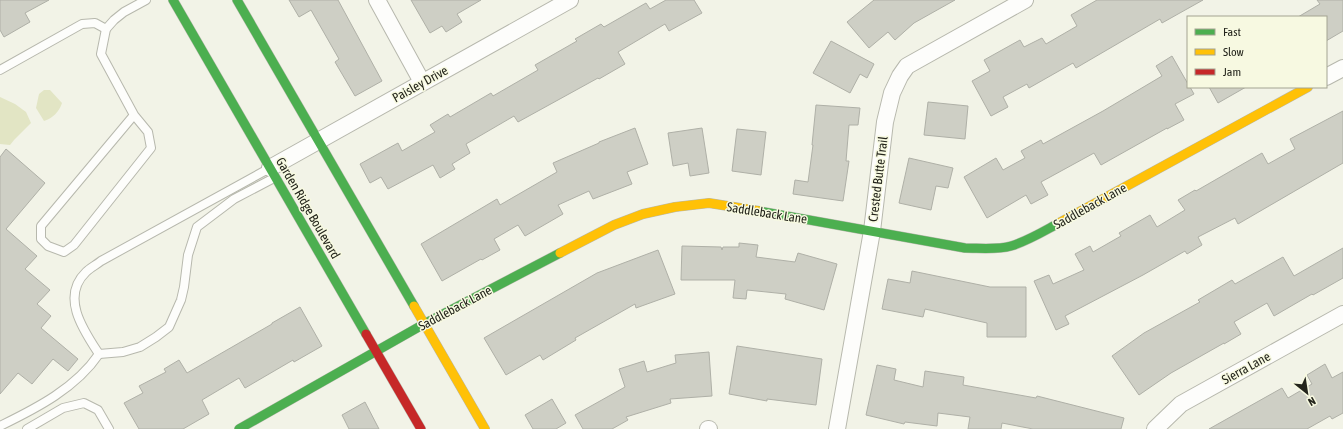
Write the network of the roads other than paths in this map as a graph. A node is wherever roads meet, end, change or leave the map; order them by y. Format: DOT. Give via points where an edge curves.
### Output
graph roads {
  1 [pos="146,0"];
  2 [pos="173,0"];
  3 [pos="237,0"];
  4 [pos="377,0"];
  5 [pos="570,0"];
  6 [pos="1024,0"];
  7 [pos="106,29"];
  8 [pos="1343,68"];
  9 [pos="0,70"];
  10 [pos="1327,76"];
  11 [pos="422,82"];
  12 [pos="1306,88"];
  13 [pos="134,115"];
  14 [pos="318,140"];
  15 [pos="273,173"];
  16 [pos="872,231"];
  17 [pos="1343,314"];
  18 [pos="424,324"];
  19 [pos="376,351"];
  20 [pos="99,354"];
  21 [pos="0,426"];
  22 [pos="27,429"];
  23 [pos="109,429"];
  24 [pos="239,429"];
  25 [pos="421,429"];
  26 [pos="484,429"];
  27 [pos="837,429"];
  28 [pos="1155,429"];
  1 -- 7 [label="lane" via="124,12"];
  2 -- 15 [label="street, Garden Ridge Boulevard"];
  3 -- 14 [label="street"];
  4 -- 11 [label="street"];
  5 -- 11 [label="street, Paisley Drive"];
  6 -- 16 [label="street, Crested Butte Trail" via="907,66 900,76 892,93 885,122"];
  7 -- 9 [label="lane" via="95,23 82,24"];
  7 -- 13 [label="lane" via="101,54"];
  8 -- 10 [label="street"];
  11 -- 14 [label="street, Paisley Drive"];
  12 -- 16 [label="street, Saddleback Lane" via="1034,236 1011,246 965,248"];
  13 -- 13 [label="lane" via="41,226 41,239 48,246 64,252 74,244 151,148 148,132"];
  14 -- 15 [label="street, Paisley Drive"];
  14 -- 18 [label="street"];
  15 -- 19 [label="street, Garden Ridge Boulevard"];
  15 -- 20 [label="lane" via="197,227 188,255 181,300 169,327 140,347 123,352"];
  15 -- 20 [label="lane" via="101,261 86,272 79,280 74,304 83,328"];
  16 -- 18 [label="street, Saddleback Lane" via="709,203 675,207 643,214 614,226"];
  16 -- 27 [label="street, Crested Butte Trail"];
  17 -- 28 [label="street, Sierra Lane" via="1181,404"];
  18 -- 19 [label="street, Saddleback Lane"];
  18 -- 26 [label="street"];
  19 -- 24 [label="street, Saddleback Lane"];
  19 -- 25 [label="street, Garden Ridge Boulevard"];
  20 -- 21 [label="lane" via="79,378 61,392"];
  22 -- 23 [label="lane" via="63,408 84,403 98,410"];
}
